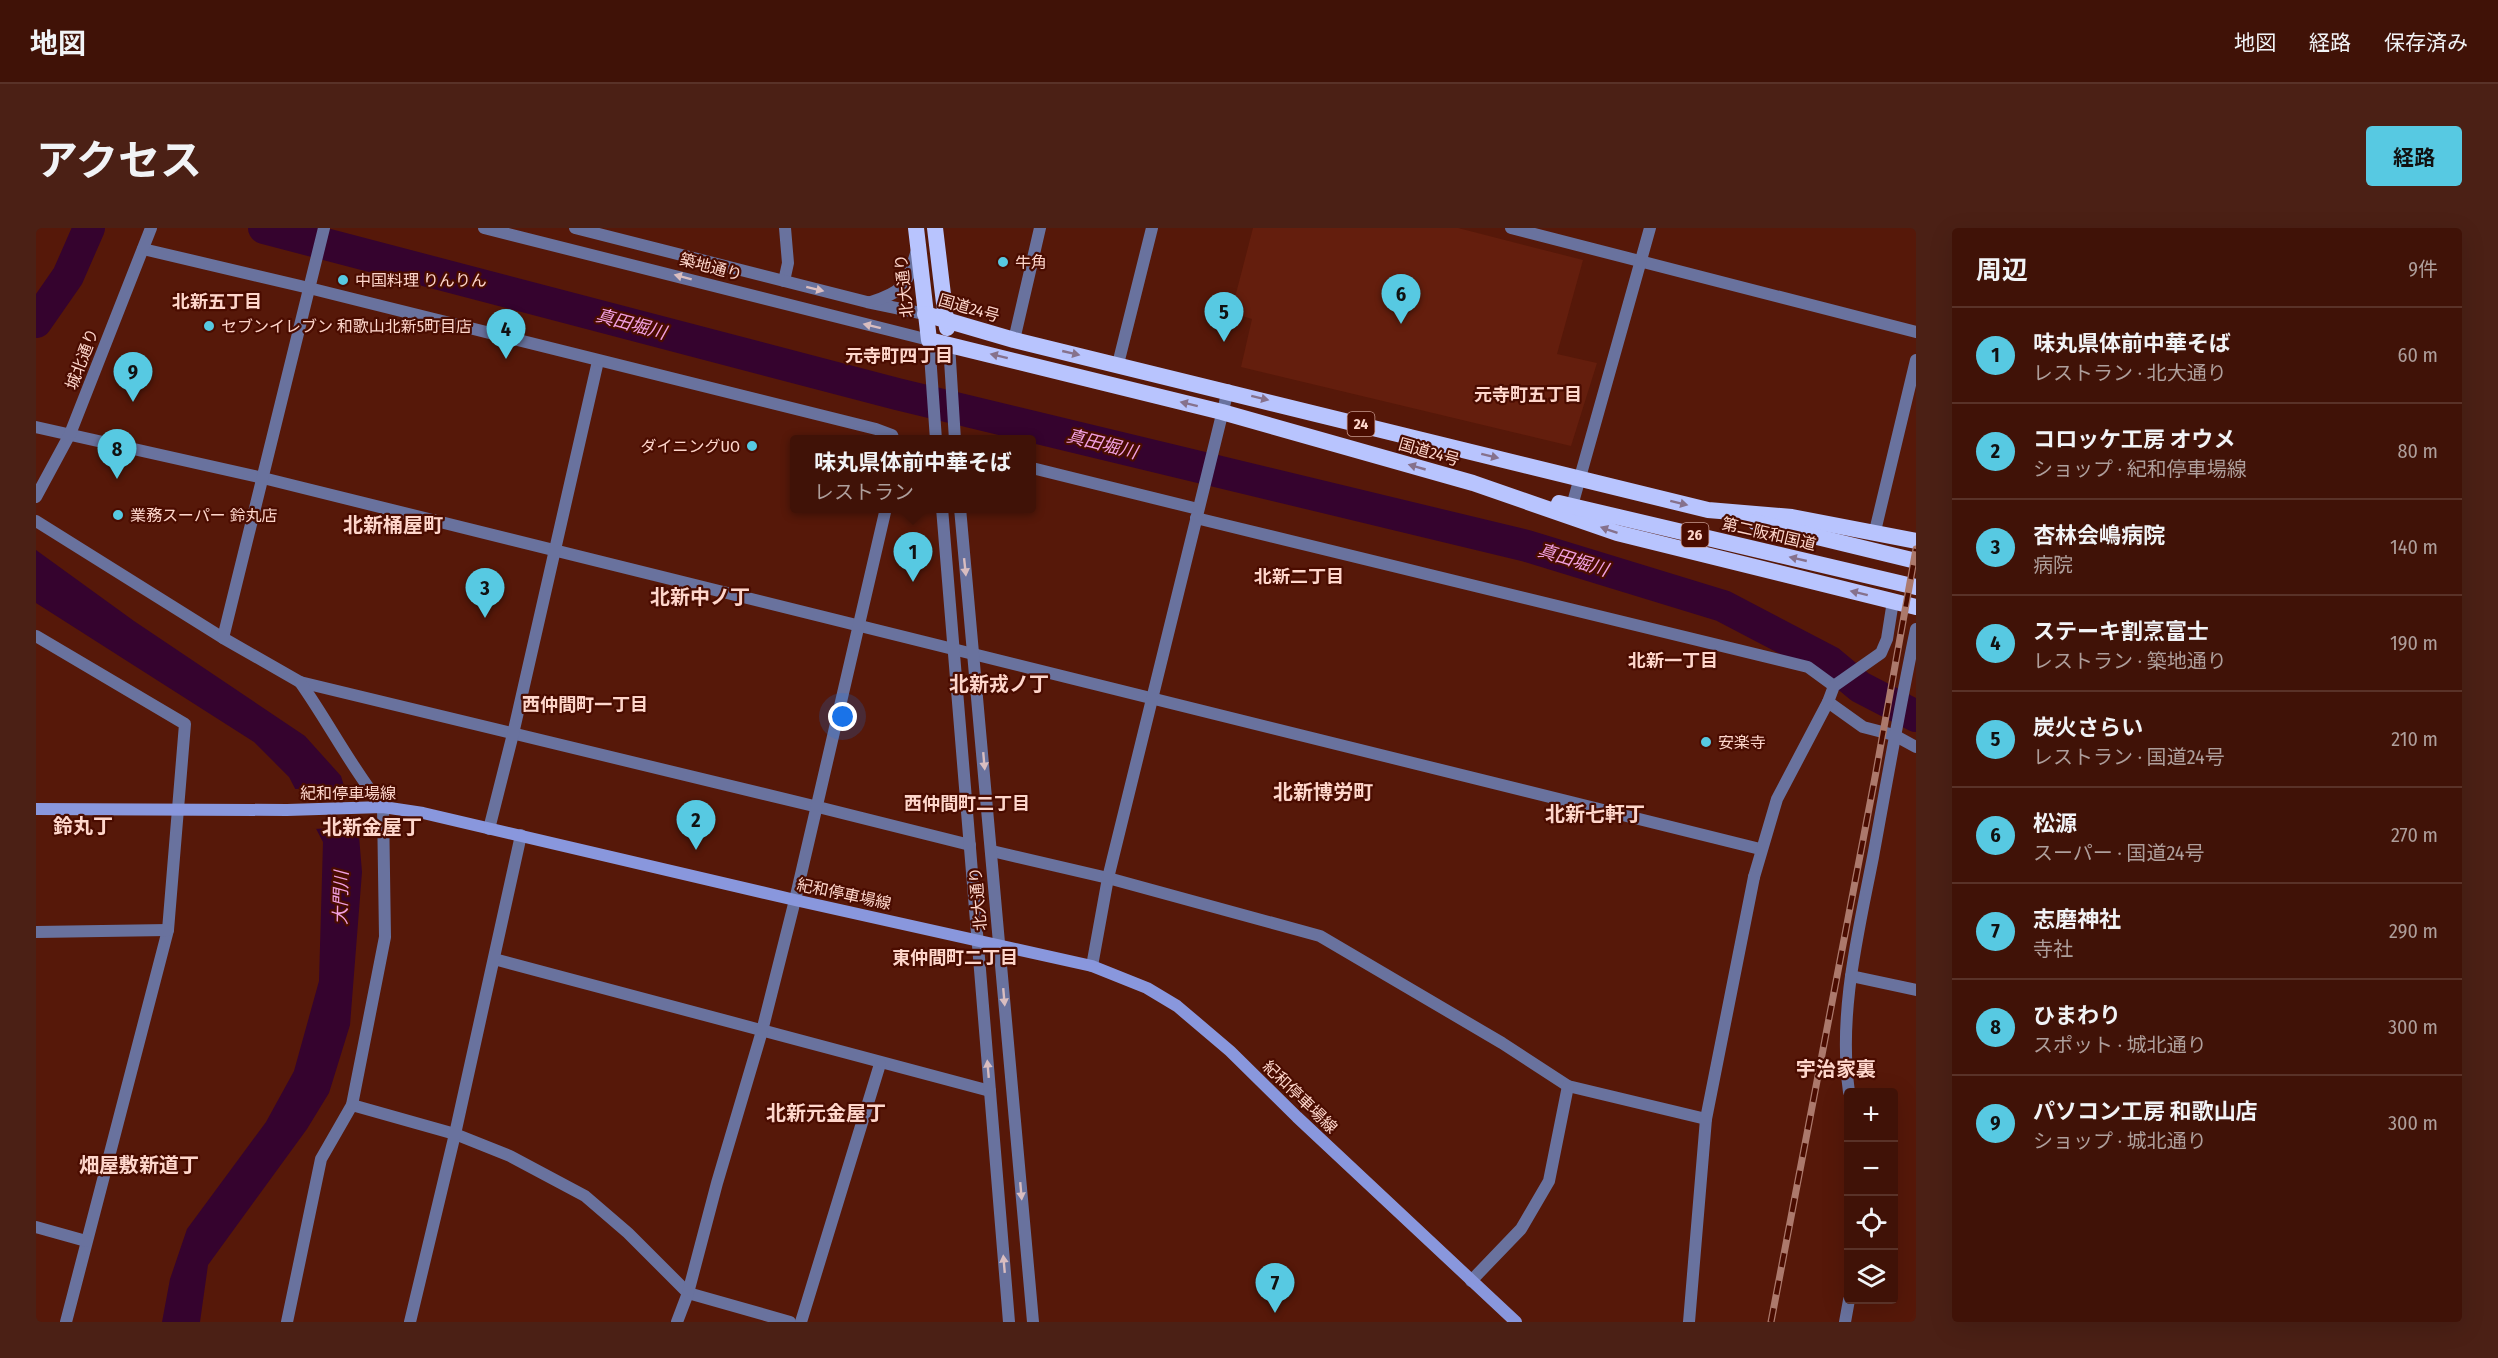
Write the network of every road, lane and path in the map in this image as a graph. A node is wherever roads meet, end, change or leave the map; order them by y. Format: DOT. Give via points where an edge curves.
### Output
graph roads {
  1 [pos="151,228"];
  2 [pos="324,228"];
  3 [pos="484,228"];
  4 [pos="575,228"];
  5 [pos="785,228"];
  6 [pos="916,228"];
  7 [pos="935,228"];
  8 [pos="1040,228"];
  9 [pos="1152,228"];
  10 [pos="1511,228"];
  11 [pos="1650,228"];
  12 [pos="918,247"];
  13 [pos="143,249"];
  14 [pos="1641,261"];
  15 [pos="784,281"];
  16 [pos="309,288"];
  17 [pos="869,302"];
  18 [pos="925,314"];
  19 [pos="946,320"];
  20 [pos="1916,332"];
  21 [pos="929,340"];
  22 [pos="1014,340"];
  23 [pos="949,344"];
  24 [pos="1916,360"];
  25 [pos="598,361"];
  26 [pos="1118,364"];
  27 [pos="1228,390"];
  28 [pos="1222,412"];
  29 [pos="36,427"];
  30 [pos="70,434"];
  31 [pos="892,435"];
  32 [pos="936,435"];
  33 [pos="955,435"];
  34 [pos="1036,469"];
  35 [pos="263,478"];
  36 [pos="1579,478"];
  37 [pos="36,497"];
  38 [pos="1708,510"];
  39 [pos="1571,511"];
  40 [pos="885,513"];
  41 [pos="942,513"];
  42 [pos="960,513"];
  43 [pos="1197,513"];
  44 [pos="36,520"];
  45 [pos="1875,531"];
  46 [pos="1916,542"];
  47 [pos="555,552"];
  48 [pos="1916,561"];
  49 [pos="1916,587"];
  50 [pos="1893,601"];
  51 [pos="1916,607"];
  52 [pos="857,627"];
  53 [pos="1916,629"];
  54 [pos="36,636"];
  55 [pos="223,638"];
  56 [pos="953,650"];
  57 [pos="974,656"];
  58 [pos="300,682"];
  59 [pos="1834,686"];
  60 [pos="1151,698"];
  61 [pos="1828,702"];
  62 [pos="1895,731"];
  63 [pos="513,734"];
  64 [pos="1916,747"];
  65 [pos="383,807"];
  66 [pos="818,807"];
  67 [pos="36,809"];
  68 [pos="179,809"];
  69 [pos="489,829"];
  70 [pos="521,835"];
  71 [pos="969,845"];
  72 [pos="1761,849"];
  73 [pos="992,851"];
  74 [pos="1108,878"];
  75 [pos="795,900"];
  76 [pos="168,930"];
  77 [pos="36,932"];
  78 [pos="978,941"];
  79 [pos="999,946"];
  80 [pos="494,959"];
  81 [pos="1092,966"];
  82 [pos="1851,976"];
  83 [pos="1916,990"];
  84 [pos="762,1031"];
  85 [pos="880,1064"];
  86 [pos="1568,1086"];
  87 [pos="1849,1088"];
  88 [pos="990,1091"];
  89 [pos="352,1105"];
  90 [pos="1706,1119"];
  91 [pos="455,1134"];
  92 [pos="36,1227"];
  93 [pos="86,1241"];
  94 [pos="1472,1281"];
  95 [pos="688,1293"];
  96 [pos="1848,1304"];
  97 [pos="66,1322"];
  98 [pos="287,1322"];
  99 [pos="410,1322"];
  100 [pos="677,1322"];
  101 [pos="790,1322"];
  102 [pos="801,1322"];
  103 [pos="1008,1322"];
  104 [pos="1033,1322"];
  105 [pos="1516,1322"];
  106 [pos="1689,1322"];
  107 [pos="1845,1322"];
  1 -- 13 [label="street, 城北通り"];
  2 -- 16 [label="street"];
  21 -- 3 [label="street, 築地通り, one-way"];
  4 -- 15 [label="street, 築地通り"];
  5 -- 15 [label="street" via="788,262"];
  6 -- 12 [label="highway, 北大通り"];
  7 -- 19 [label="highway"];
  8 -- 22 [label="street"];
  9 -- 26 [label="street"];
  10 -- 14 [label="street"];
  11 -- 14 [label="street"];
  12 -- 17 [label="street" via="908,279 893,295"];
  12 -- 18 [label="highway, 北大通り"];
  13 -- 16 [label="street"];
  13 -- 30 [label="street, 城北通り"];
  14 -- 20 [label="street"];
  14 -- 36 [label="street"];
  15 -- 17 [label="street, 築地通り, one-way"];
  16 -- 25 [label="street"];
  16 -- 35 [label="street"];
  17 -- 18 [label="street, 築地通り"];
  18 -- 19 [label="highway, 国道24号 / 24"];
  18 -- 21 [label="highway, 北大通り"];
  19 -- 22 [label="highway, 国道24号 / 24"];
  19 -- 23 [label="highway"];
  21 -- 23 [label="highway, 国道24号 / 24"];
  21 -- 32 [label="street"];
  22 -- 26 [label="highway, 国道24号 / 24, one-way"];
  28 -- 23 [label="highway, 国道24号 / 24, one-way"];
  23 -- 33 [label="street"];
  24 -- 45 [label="street"];
  25 -- 31 [label="street"];
  25 -- 47 [label="street"];
  26 -- 27 [label="highway, 国道24号 / 24"];
  27 -- 28 [label="street"];
  27 -- 36 [label="highway, 国道24号 / 24, one-way"];
  39 -- 28 [label="highway, 国道24号 / 24, one-way"];
  28 -- 43 [label="street"];
  29 -- 30 [label="street"];
  30 -- 35 [label="street"];
  30 -- 37 [label="street, 城北通り"];
  34 -- 43 [label="street"];
  35 -- 47 [label="street"];
  35 -- 55 [label="street"];
  36 -- 38 [label="highway, 国道24号 / 24, one-way"];
  36 -- 39 [label="street"];
  38 -- 45 [label="highway, 国道24号 / 24" via="1792,517"];
  38 -- 48 [label="highway, 第二阪和国道 / 26"];
  49 -- 39 [label="highway, 第二阪和国道 / 26, one-way"];
  50 -- 39 [label="highway, 国道24号 / 24, one-way" via="1617,533"];
  40 -- 52 [label="street"];
  41 -- 56 [label="street, 北大通り"];
  42 -- 57 [label="street, 北大通り, one-way"];
  43 -- 59 [label="street" via="1808,668"];
  43 -- 60 [label="street"];
  44 -- 55 [label="street"];
  45 -- 46 [label="highway, 国道24号 / 24"];
  47 -- 52 [label="street"];
  47 -- 63 [label="street"];
  50 -- 51 [label="highway, 国道24号 / 24"];
  50 -- 59 [label="street" via="1881,652"];
  52 -- 56 [label="street"];
  52 -- 66 [label="street"];
  53 -- 62 [label="street"];
  54 -- 68 [label="street" via="185,724"];
  55 -- 58 [label="street"];
  56 -- 57 [label="street"];
  56 -- 71 [label="street, 北大通り"];
  57 -- 60 [label="street"];
  57 -- 73 [label="street, 北大通り, one-way"];
  58 -- 63 [label="street"];
  58 -- 65 [label="street"];
  59 -- 61 [label="street"];
  60 -- 72 [label="street"];
  60 -- 74 [label="street"];
  61 -- 62 [label="street" via="1863,727"];
  61 -- 72 [label="street" via="1777,799"];
  62 -- 64 [label="street"];
  62 -- 82 [label="street"];
  63 -- 66 [label="street"];
  63 -- 69 [label="street"];
  65 -- 68 [label="main road, 紀和停車場線"];
  65 -- 69 [label="main road, 紀和停車場線"];
  65 -- 89 [label="street" via="385,937"];
  66 -- 71 [label="street"];
  66 -- 75 [label="street"];
  67 -- 68 [label="main road, 紀和停車場線"];
  68 -- 76 [label="street"];
  69 -- 70 [label="main road, 紀和停車場線"];
  70 -- 75 [label="main road, 紀和停車場線"];
  70 -- 80 [label="street"];
  71 -- 78 [label="street, 北大通り"];
  72 -- 90 [label="street"];
  73 -- 74 [label="street"];
  73 -- 79 [label="street, 北大通り"];
  74 -- 81 [label="street"];
  74 -- 86 [label="street" via="1320,936"];
  75 -- 78 [label="main road, 紀和停車場線"];
  75 -- 84 [label="street"];
  76 -- 77 [label="street"];
  76 -- 93 [label="street"];
  78 -- 79 [label="main road, 紀和停車場線"];
  88 -- 78 [label="street, 北大通り, one-way"];
  79 -- 81 [label="main road, 紀和停車場線"];
  79 -- 104 [label="street, 北大通り, one-way"];
  80 -- 84 [label="street"];
  80 -- 91 [label="street"];
  81 -- 94 [label="main road, 紀和停車場線" via="1147,988 1186,1014"];
  82 -- 83 [label="street"];
  82 -- 87 [label="street" via="1847,1025"];
  84 -- 85 [label="street"];
  84 -- 95 [label="street"];
  85 -- 88 [label="street"];
  85 -- 102 [label="street"];
  86 -- 90 [label="street"];
  86 -- 94 [label="street" via="1549,1181 1521,1229"];
  103 -- 88 [label="street, 北大通り, one-way"];
  89 -- 91 [label="street"];
  89 -- 98 [label="street" via="321,1159"];
  90 -- 106 [label="street"];
  91 -- 95 [label="street" via="510,1156 585,1196"];
  91 -- 99 [label="street"];
  92 -- 93 [label="street"];
  93 -- 97 [label="street"];
  94 -- 105 [label="main road, 紀和停車場線"];
  95 -- 100 [label="street"];
  95 -- 101 [label="street"];
  96 -- 107 [label="street"];
}
